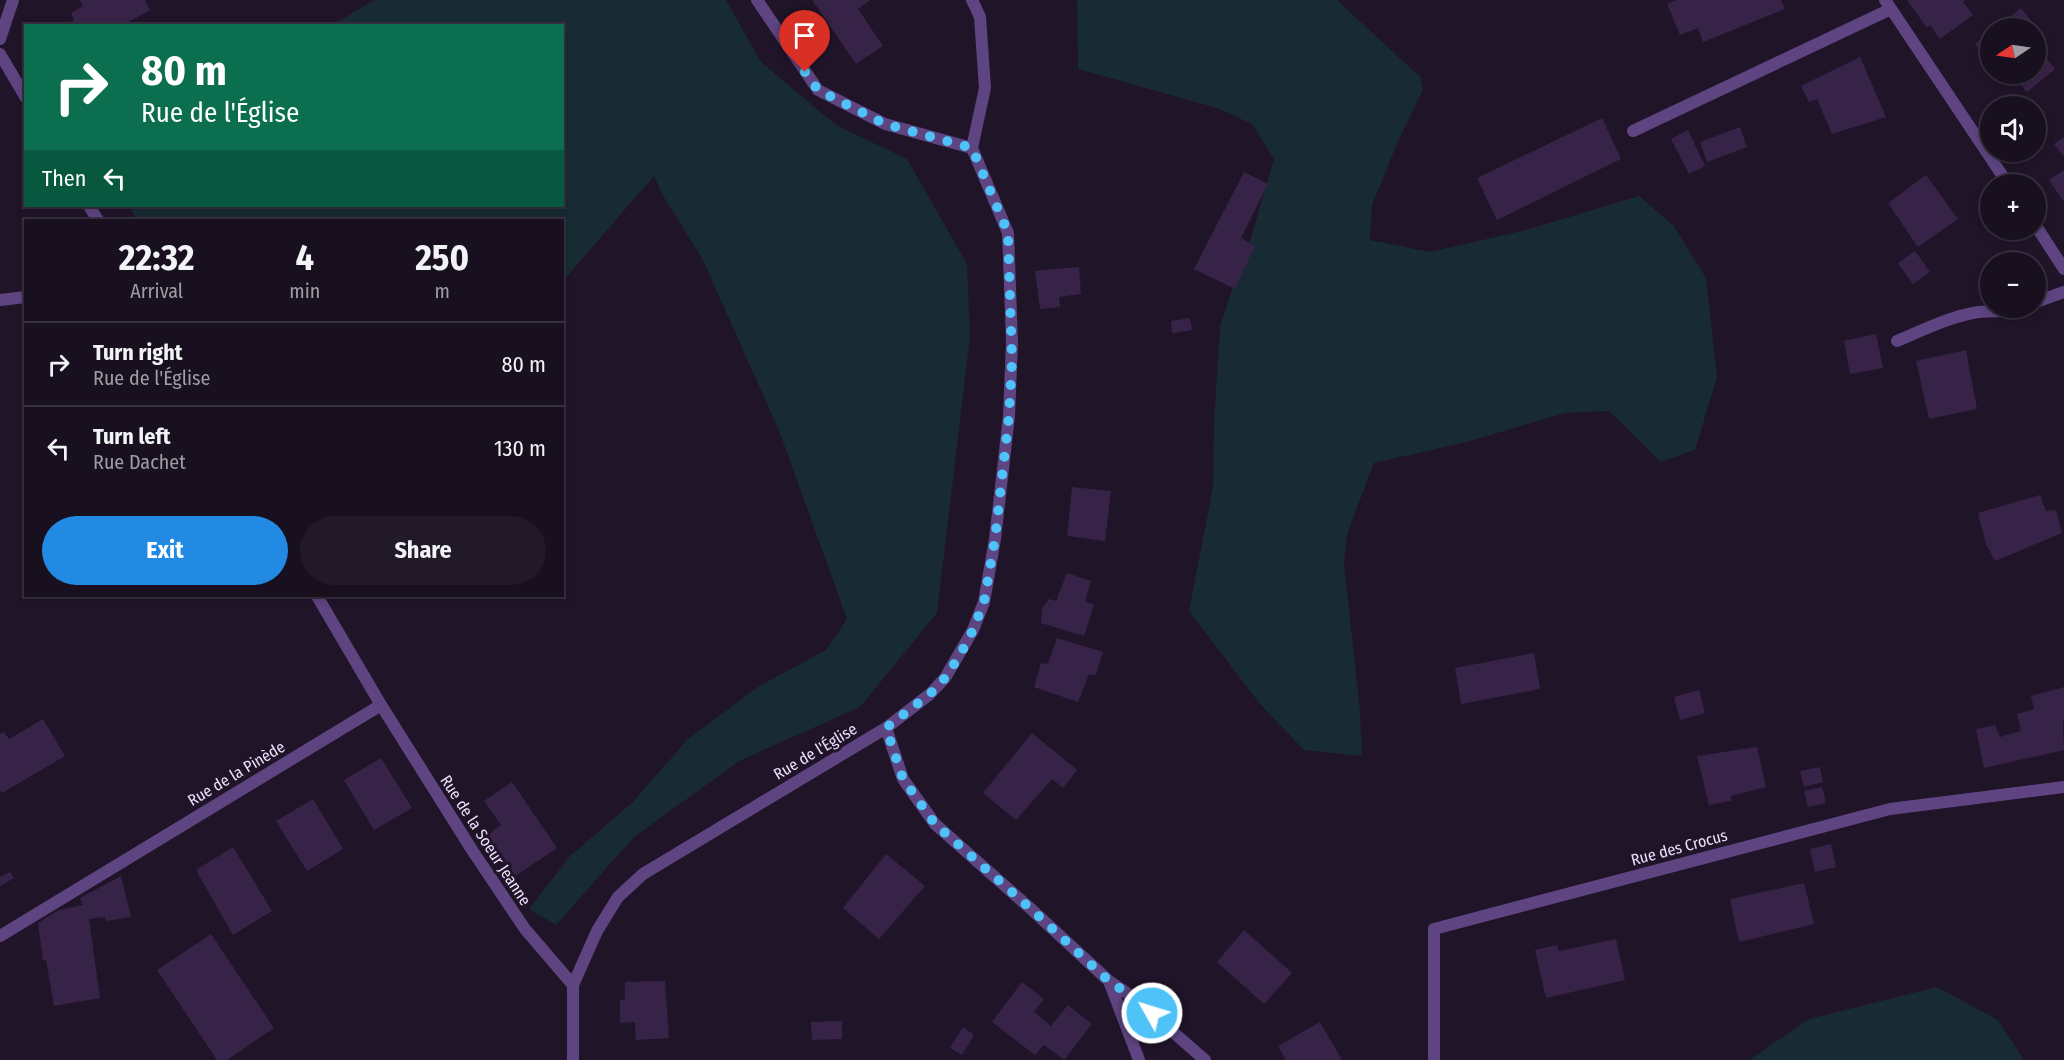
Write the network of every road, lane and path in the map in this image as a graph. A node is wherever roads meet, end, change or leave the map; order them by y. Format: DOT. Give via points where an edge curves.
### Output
graph roads {
  1 [pos="13,0"];
  2 [pos="756,0"];
  3 [pos="972,0"];
  4 [pos="1888,5"];
  5 [pos="0,39"];
  6 [pos="0,54"];
  7 [pos="24,95"];
  8 [pos="1633,131"];
  9 [pos="972,148"];
  10 [pos="2000,174"];
  11 [pos="2045,240"];
  12 [pos="2064,269"];
  13 [pos="2064,292"];
  14 [pos="24,297"];
  15 [pos="2046,298"];
  16 [pos="0,300"];
  17 [pos="1980,312"];
  18 [pos="1897,340"];
  19 [pos="318,597"];
  20 [pos="381,705"];
  21 [pos="886,728"];
  22 [pos="2064,787"];
  23 [pos="0,936"];
  24 [pos="1109,981"];
  25 [pos="573,985"];
  26 [pos="573,1060"];
  27 [pos="1139,1060"];
  28 [pos="1205,1060"];
  29 [pos="1434,1060"];
  1 -- 5 [label="street"];
  2 -- 9 [label="street" via="818,90 885,124"];
  3 -- 9 [label="street" via="980,17 986,88"];
  4 -- 8 [label="street"];
  4 -- 10 [label="street"];
  6 -- 7 [label="street"];
  9 -- 21 [label="street, Rue de l'Église" via="1008,233 1011,374 995,539 984,602 960,655 930,694"];
  11 -- 12 [label="street"];
  13 -- 15 [label="street"];
  14 -- 16 [label="street"];
  17 -- 18 [label="street"];
  19 -- 20 [label="street"];
  20 -- 23 [label="street, Rue de la Pinède"];
  20 -- 25 [label="street, Rue de la Soeur Jeanne" via="525,929"];
  21 -- 24 [label="street" via="903,779 935,824"];
  21 -- 25 [label="street, Rue de l'Église" via="643,874 618,897"];
  22 -- 29 [label="street, Rue des Crocus" via="1890,809 1434,929"];
  24 -- 27 [label="street"];
  24 -- 28 [label="street"];
  25 -- 26 [label="street, Rue de l'Église"];
}
